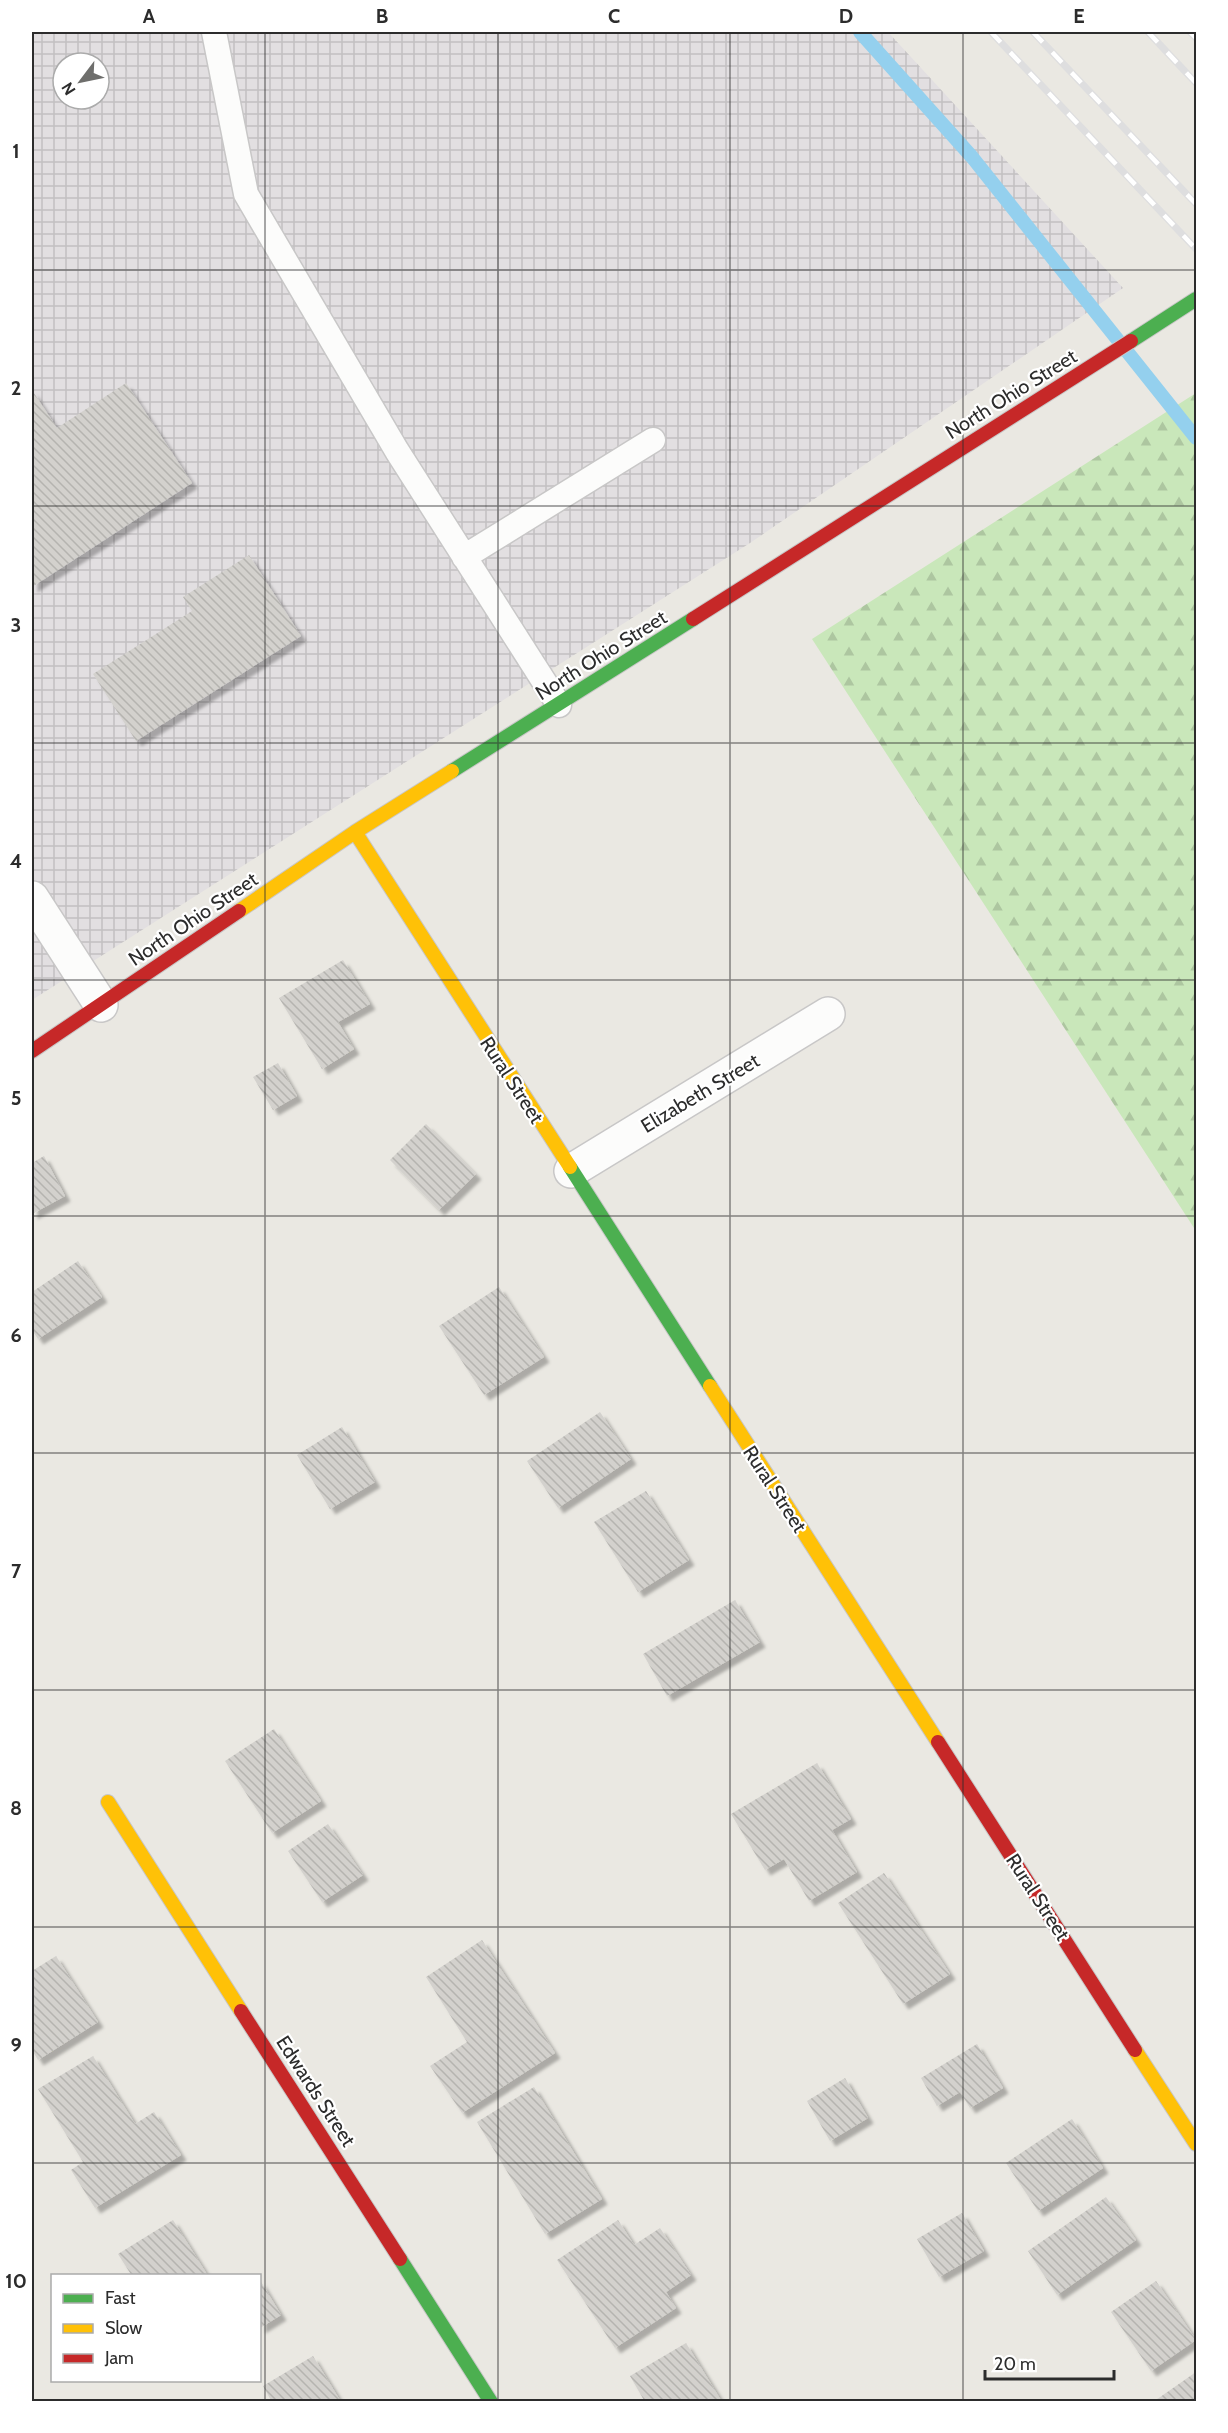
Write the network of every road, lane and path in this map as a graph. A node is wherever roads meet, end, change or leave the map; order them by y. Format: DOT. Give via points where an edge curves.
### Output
graph roads {
  1 [pos="214,32"];
  2 [pos="1197,299"];
  3 [pos="653,440"];
  4 [pos="464,557"];
  5 [pos="559,705"];
  6 [pos="355,832"];
  7 [pos="32,898"];
  8 [pos="101,1005"];
  9 [pos="828,1014"];
  10 [pos="32,1051"];
  11 [pos="571,1171"];
  12 [pos="108,1802"];
  13 [pos="1197,2144"];
  14 [pos="491,2402"];
  1 -- 4 [label="lane" via="246,194"];
  2 -- 5 [label="street, North Ohio Street"];
  3 -- 4 [label="lane"];
  4 -- 5 [label="lane"];
  5 -- 6 [label="street, North Ohio Street"];
  6 -- 8 [label="street, North Ohio Street"];
  6 -- 11 [label="street, Rural Street"];
  7 -- 8 [label="street"];
  8 -- 10 [label="street, North Ohio Street"];
  9 -- 11 [label="street, Elizabeth Street"];
  11 -- 13 [label="street, Rural Street"];
  12 -- 14 [label="street, Edwards Street"];
}
